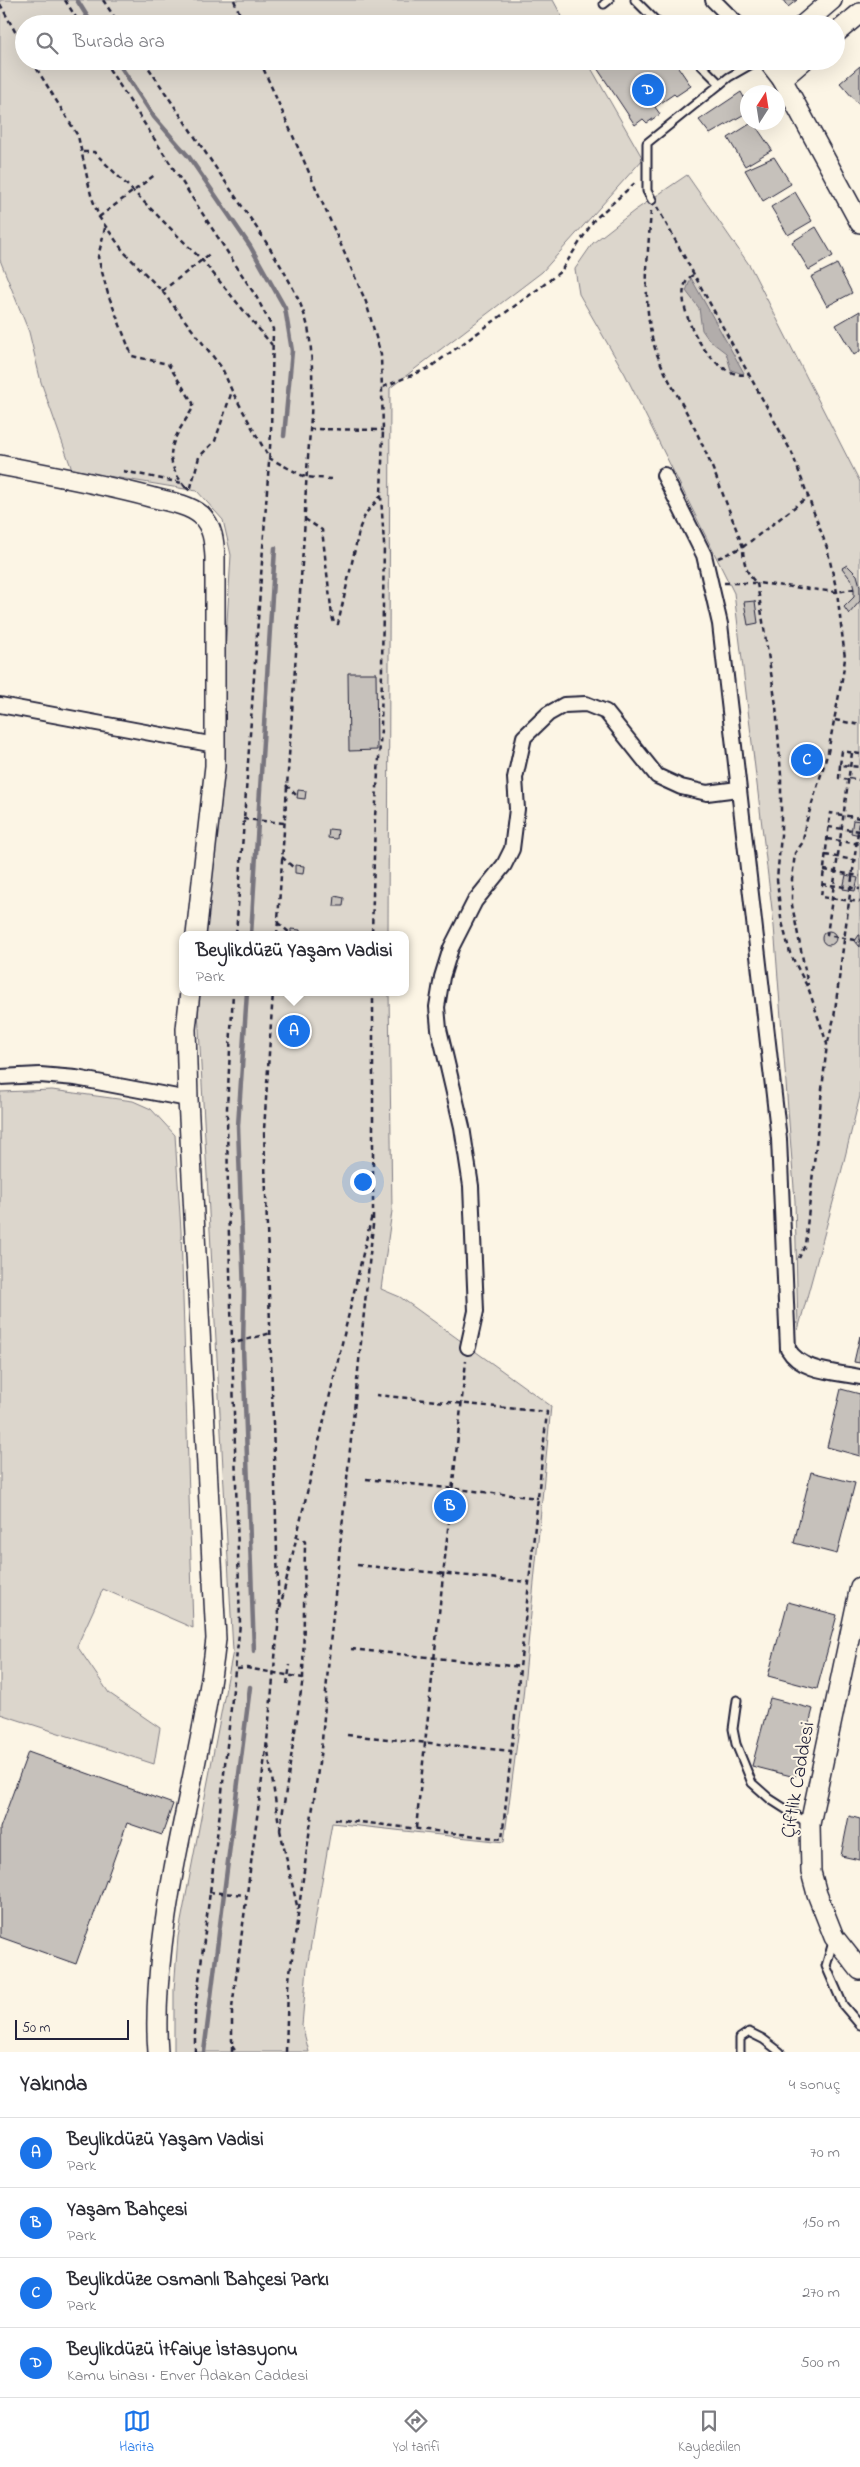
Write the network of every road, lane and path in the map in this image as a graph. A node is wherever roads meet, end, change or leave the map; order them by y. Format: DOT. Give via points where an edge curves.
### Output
graph roads {
  1 [pos="65,0"];
  2 [pos="103,0"];
  3 [pos="234,0"];
  4 [pos="635,0"];
  5 [pos="713,0"];
  6 [pos="832,0"];
  7 [pos="0,4"];
  8 [pos="860,13"];
  9 [pos="74,15"];
  10 [pos="113,15"];
  11 [pos="240,15"];
  12 [pos="650,15"];
  13 [pos="728,15"];
  14 [pos="814,15"];
  15 [pos="845,26"];
  16 [pos="15,32"];
  17 [pos="38,70"];
  18 [pos="110,70"];
  19 [pos="150,70"];
  20 [pos="264,70"];
  21 [pos="706,70"];
  22 [pos="743,70"];
  23 [pos="775,70"];
  24 [pos="792,70"];
  25 [pos="782,79"];
  26 [pos="720,84"];
  27 [pos="83,152"];
  28 [pos="646,172"];
  29 [pos="156,174"];
  30 [pos="134,192"];
  31 [pos="652,200"];
  32 [pos="99,217"];
  33 [pos="860,223"];
  34 [pos="105,226"];
  35 [pos="211,253"];
  36 [pos="202,260"];
  37 [pos="693,275"];
  38 [pos="162,291"];
  39 [pos="273,346"];
  40 [pos="749,374"];
  41 [pos="383,387"];
  42 [pos="232,391"];
  43 [pos="310,429"];
  44 [pos="384,430"];
  45 [pos="269,458"];
  46 [pos="0,465"];
  47 [pos="118,470"];
  48 [pos="664,475"];
  49 [pos="305,477"];
  50 [pos="331,479"];
  51 [pos="183,484"];
  52 [pos="190,492"];
  53 [pos="381,496"];
  54 [pos="809,496"];
  55 [pos="305,519"];
  56 [pos="742,547"];
  57 [pos="716,559"];
  58 [pos="710,583"];
  59 [pos="757,583"];
  60 [pos="854,589"];
  61 [pos="837,592"];
  62 [pos="0,705"];
  63 [pos="835,720"];
  64 [pos="860,725"];
  65 [pos="216,745"];
  66 [pos="852,752"];
  67 [pos="860,754"];
  68 [pos="840,765"];
  69 [pos="851,766"];
  70 [pos="860,767"];
  71 [pos="849,779"];
  72 [pos="860,780"];
  73 [pos="286,785"];
  74 [pos="738,789"];
  75 [pos="297,796"];
  76 [pos="844,815"];
  77 [pos="860,817"];
  78 [pos="243,819"];
  79 [pos="284,823"];
  80 [pos="828,827"];
  81 [pos="842,829"];
  82 [pos="859,831"];
  83 [pos="827,839"];
  84 [pos="840,841"];
  85 [pos="858,844"];
  86 [pos="825,855"];
  87 [pos="838,857"];
  88 [pos="282,858"];
  89 [pos="854,860"];
  90 [pos="860,861"];
  91 [pos="295,869"];
  92 [pos="824,870"];
  93 [pos="836,872"];
  94 [pos="852,874"];
  95 [pos="860,876"];
  96 [pos="822,884"];
  97 [pos="835,886"];
  98 [pos="850,888"];
  99 [pos="860,889"];
  100 [pos="833,898"];
  101 [pos="849,900"];
  102 [pos="860,902"];
  103 [pos="278,924"];
  104 [pos="196,931"];
  105 [pos="236,931"];
  106 [pos="277,931"];
  107 [pos="287,931"];
  108 [pos="372,931"];
  109 [pos="844,938"];
  110 [pos="860,941"];
  111 [pos="809,990"];
  112 [pos="190,996"];
  113 [pos="273,996"];
  114 [pos="373,996"];
  115 [pos="827,1044"];
  116 [pos="0,1077"];
  117 [pos="188,1099"];
  118 [pos="374,1207"];
  119 [pos="797,1263"];
  120 [pos="231,1326"];
  121 [pos="271,1333"];
  122 [pos="468,1347"];
  123 [pos="860,1377"];
  124 [pos="376,1395"];
  125 [pos="460,1404"];
  126 [pos="366,1479"];
  127 [pos="451,1488"];
  128 [pos="538,1498"];
  129 [pos="296,1536"];
  130 [pos="357,1565"];
  131 [pos="442,1574"];
  132 [pos="529,1582"];
  133 [pos="860,1587"];
  134 [pos="279,1617"];
  135 [pos="351,1650"];
  136 [pos="434,1658"];
  137 [pos="290,1665"];
  138 [pos="520,1667"];
  139 [pos="237,1669"];
  140 [pos="274,1673"];
  141 [pos="289,1674"];
  142 [pos="303,1678"];
  143 [pos="287,1684"];
  144 [pos="737,1700"];
  145 [pos="347,1735"];
  146 [pos="267,1741"];
  147 [pos="424,1743"];
  148 [pos="512,1751"];
  149 [pos="335,1819"];
  150 [pos="810,1824"];
  151 [pos="416,1828"];
  152 [pos="280,1830"];
  153 [pos="209,1892"];
  154 [pos="246,1895"];
  155 [pos="298,1912"];
  156 [pos="834,1937"];
  157 [pos="860,1970"];
  158 [pos="860,2025"];
  159 [pos="231,2045"];
  160 [pos="158,2052"];
  161 [pos="232,2052"];
  162 [pos="236,2052"];
  163 [pos="286,2052"];
  164 [pos="740,2052"];
  165 [pos="780,2052"];
  1 -- 9 [label="path"];
  2 -- 10 [label="path"];
  3 -- 11 [label="path"];
  4 -- 12 [label="lane"];
  5 -- 13 [label="street"];
  6 -- 14 [label="street"];
  7 -- 16 [label="path"];
  8 -- 15 [label="street"];
  17 -- 27 [label="path" via="78,136"];
  18 -- 39 [label="path" via="257,298 273,328"];
  19 -- 43 [label="path" via="268,244 302,311 309,332 312,377"];
  20 -- 41 [label="path" via="366,302 381,355"];
  21 -- 26 [label="lane"];
  22 -- 26 [label="lane"];
  23 -- 25 [label="street"];
  24 -- 25 [label="street"];
  25 -- 33 [label="street"];
  26 -- 28 [label="lane" via="647,144"];
  27 -- 30 [label="path" via="94,152"];
  27 -- 32 [label="path" via="91,195"];
  28 -- 31 [label="lane" via="647,191"];
  28 -- 41 [label="path" via="594,220 561,271 542,287 429,368"];
  29 -- 30 [label="path"];
  30 -- 32 [label="path"];
  30 -- 36 [label="path"];
  31 -- 37 [label="path"];
  31 -- 56 [label="path" via="646,303 652,335 715,474"];
  32 -- 34 [label="path"];
  34 -- 38 [label="path" via="124,252"];
  34 -- 51 [label="path" via="98,257 108,294 132,356 168,364 193,403 169,452 175,473"];
  35 -- 36 [label="path"];
  36 -- 38 [label="path"];
  36 -- 39 [label="path"];
  37 -- 40 [label="path"];
  37 -- 40 [label="path" via="685,282 684,292 694,334 725,370 740,377"];
  38 -- 42 [label="path" via="222,368"];
  39 -- 45 [label="path"];
  40 -- 54 [label="path" via="792,454"];
  41 -- 44 [label="path"];
  42 -- 45 [label="path"];
  42 -- 51 [label="path" via="214,441 199,457 190,491"];
  43 -- 44 [label="path"];
  43 -- 49 [label="path"];
  44 -- 53 [label="path"];
  45 -- 49 [label="path"];
  45 -- 78 [label="path"];
  46 -- 65 [label="street" via="98,483 178,504 199,513 208,523 214,537 215,557"];
  47 -- 51 [label="path"];
  48 -- 58 [label="street" via="704,556"];
  49 -- 50 [label="path"];
  49 -- 55 [label="path"];
  51 -- 52 [label="path"];
  53 -- 55 [label="path" via="366,513 360,527 338,624 334,623 332,616 322,530"];
  53 -- 108 [label="path" via="384,544 381,729"];
  54 -- 56 [label="path"];
  54 -- 61 [label="path" via="827,548"];
  55 -- 73 [label="path"];
  56 -- 57 [label="path"];
  56 -- 59 [label="path" via="750,578"];
  58 -- 59 [label="path"];
  58 -- 74 [label="street" via="720,624"];
  59 -- 61 [label="path"];
  59 -- 111 [label="path" via="776,705 781,835 777,880 781,918 790,952"];
  60 -- 61 [label="path"];
  61 -- 63 [label="path" via="845,658"];
  62 -- 65 [label="street"];
  63 -- 64 [label="path"];
  63 -- 111 [label="path" via="803,842 795,853 793,870 792,905"];
  65 -- 104 [label="street"];
  66 -- 67 [label="path"];
  66 -- 68 [label="path" via="842,751"];
  66 -- 69 [label="path"];
  68 -- 69 [label="path"];
  68 -- 71 [label="path" via="839,778"];
  69 -- 70 [label="path"];
  69 -- 71 [label="path"];
  71 -- 72 [label="path"];
  71 -- 76 [label="path"];
  73 -- 75 [label="path"];
  73 -- 79 [label="path"];
  74 -- 122 [label="street" via="708,793 681,787 657,776 606,712 586,704 564,705 556,709 536,723 524,737 515,778 517,809 512,848 504,865 475,901 452,948 436,1007 471,1186 476,1311"];
  74 -- 123 [label="street" via="779,1139 788,1349 794,1359 808,1366"];
  76 -- 77 [label="path"];
  76 -- 80 [label="path" via="830,813"];
  76 -- 81 [label="path"];
  77 -- 82 [label="path"];
  78 -- 79 [label="path"];
  78 -- 105 [label="path"];
  79 -- 88 [label="path"];
  80 -- 81 [label="path"];
  80 -- 83 [label="path"];
  81 -- 82 [label="path"];
  81 -- 84 [label="path"];
  82 -- 85 [label="path"];
  83 -- 84 [label="path"];
  83 -- 86 [label="path"];
  84 -- 85 [label="path"];
  84 -- 87 [label="path"];
  85 -- 89 [label="path"];
  86 -- 87 [label="path"];
  86 -- 92 [label="path"];
  87 -- 89 [label="path"];
  87 -- 93 [label="path"];
  88 -- 91 [label="path"];
  88 -- 103 [label="path"];
  89 -- 90 [label="path"];
  89 -- 94 [label="path"];
  92 -- 93 [label="path"];
  92 -- 96 [label="path"];
  93 -- 94 [label="path"];
  93 -- 97 [label="path"];
  94 -- 95 [label="path"];
  94 -- 98 [label="path"];
  96 -- 97 [label="path"];
  96 -- 100 [label="path" via="821,897"];
  97 -- 98 [label="path"];
  97 -- 100 [label="path"];
  98 -- 99 [label="path"];
  98 -- 101 [label="path"];
  100 -- 101 [label="path"];
  100 -- 109 [label="path" via="827,935"];
  101 -- 102 [label="path"];
  101 -- 109 [label="path"];
  103 -- 106 [label="path"];
  103 -- 107 [label="path"];
  109 -- 110 [label="path"];
  109 -- 115 [label="path" via="834,1018"];
  111 -- 115 [label="path"];
  112 -- 117 [label="street" via="186,1029"];
  113 -- 121 [label="path" via="264,1130"];
  114 -- 118 [label="path"];
  115 -- 119 [label="path" via="805,1245"];
  116 -- 117 [label="street" via="40,1075 76,1078"];
  117 -- 160 [label="street" via="216,1639 166,1914 158,1979"];
  118 -- 129 [label="path"];
  118 -- 155 [label="path" via="322,1741"];
  120 -- 121 [label="path" via="234,1344"];
  121 -- 134 [label="path"];
  122 -- 125 [label="path"];
  124 -- 125 [label="path"];
  125 -- 127 [label="path"];
  125 -- 128 [label="path" via="548,1412"];
  126 -- 127 [label="path"];
  127 -- 128 [label="path"];
  127 -- 131 [label="path"];
  128 -- 132 [label="path"];
  129 -- 134 [label="path"];
  129 -- 142 [label="path" via="305,1542"];
  130 -- 131 [label="path"];
  131 -- 132 [label="path"];
  131 -- 136 [label="path"];
  132 -- 138 [label="path"];
  133 -- 150 [label="street, Çiftlik Caddesi"];
  134 -- 140 [label="path"];
  135 -- 136 [label="path"];
  136 -- 138 [label="path"];
  136 -- 147 [label="path"];
  137 -- 141 [label="path"];
  138 -- 148 [label="path"];
  139 -- 140 [label="path"];
  140 -- 141 [label="path"];
  140 -- 146 [label="path"];
  141 -- 142 [label="path"];
  141 -- 143 [label="path"];
  142 -- 152 [label="path"];
  144 -- 150 [label="lane" via="733,1729 752,1783 770,1799"];
  145 -- 147 [label="path"];
  146 -- 152 [label="path"];
  146 -- 154 [label="path"];
  147 -- 148 [label="path"];
  147 -- 151 [label="path"];
  148 -- 151 [label="path" via="502,1839"];
  149 -- 151 [label="path"];
  150 -- 156 [label="street, Çiftlik Caddesi" via="811,1872"];
  152 -- 155 [label="path"];
  153 -- 154 [label="path"];
  154 -- 159 [label="path" via="232,2008"];
  155 -- 163 [label="path" via="288,1987"];
  156 -- 157 [label="street, Çiftlik Caddesi"];
  156 -- 158 [label="lane" via="826,1966 843,2005"];
  159 -- 161 [label="path"];
  159 -- 162 [label="path"];
  164 -- 165 [label="lane" via="740,2038 749,2032"];
}
